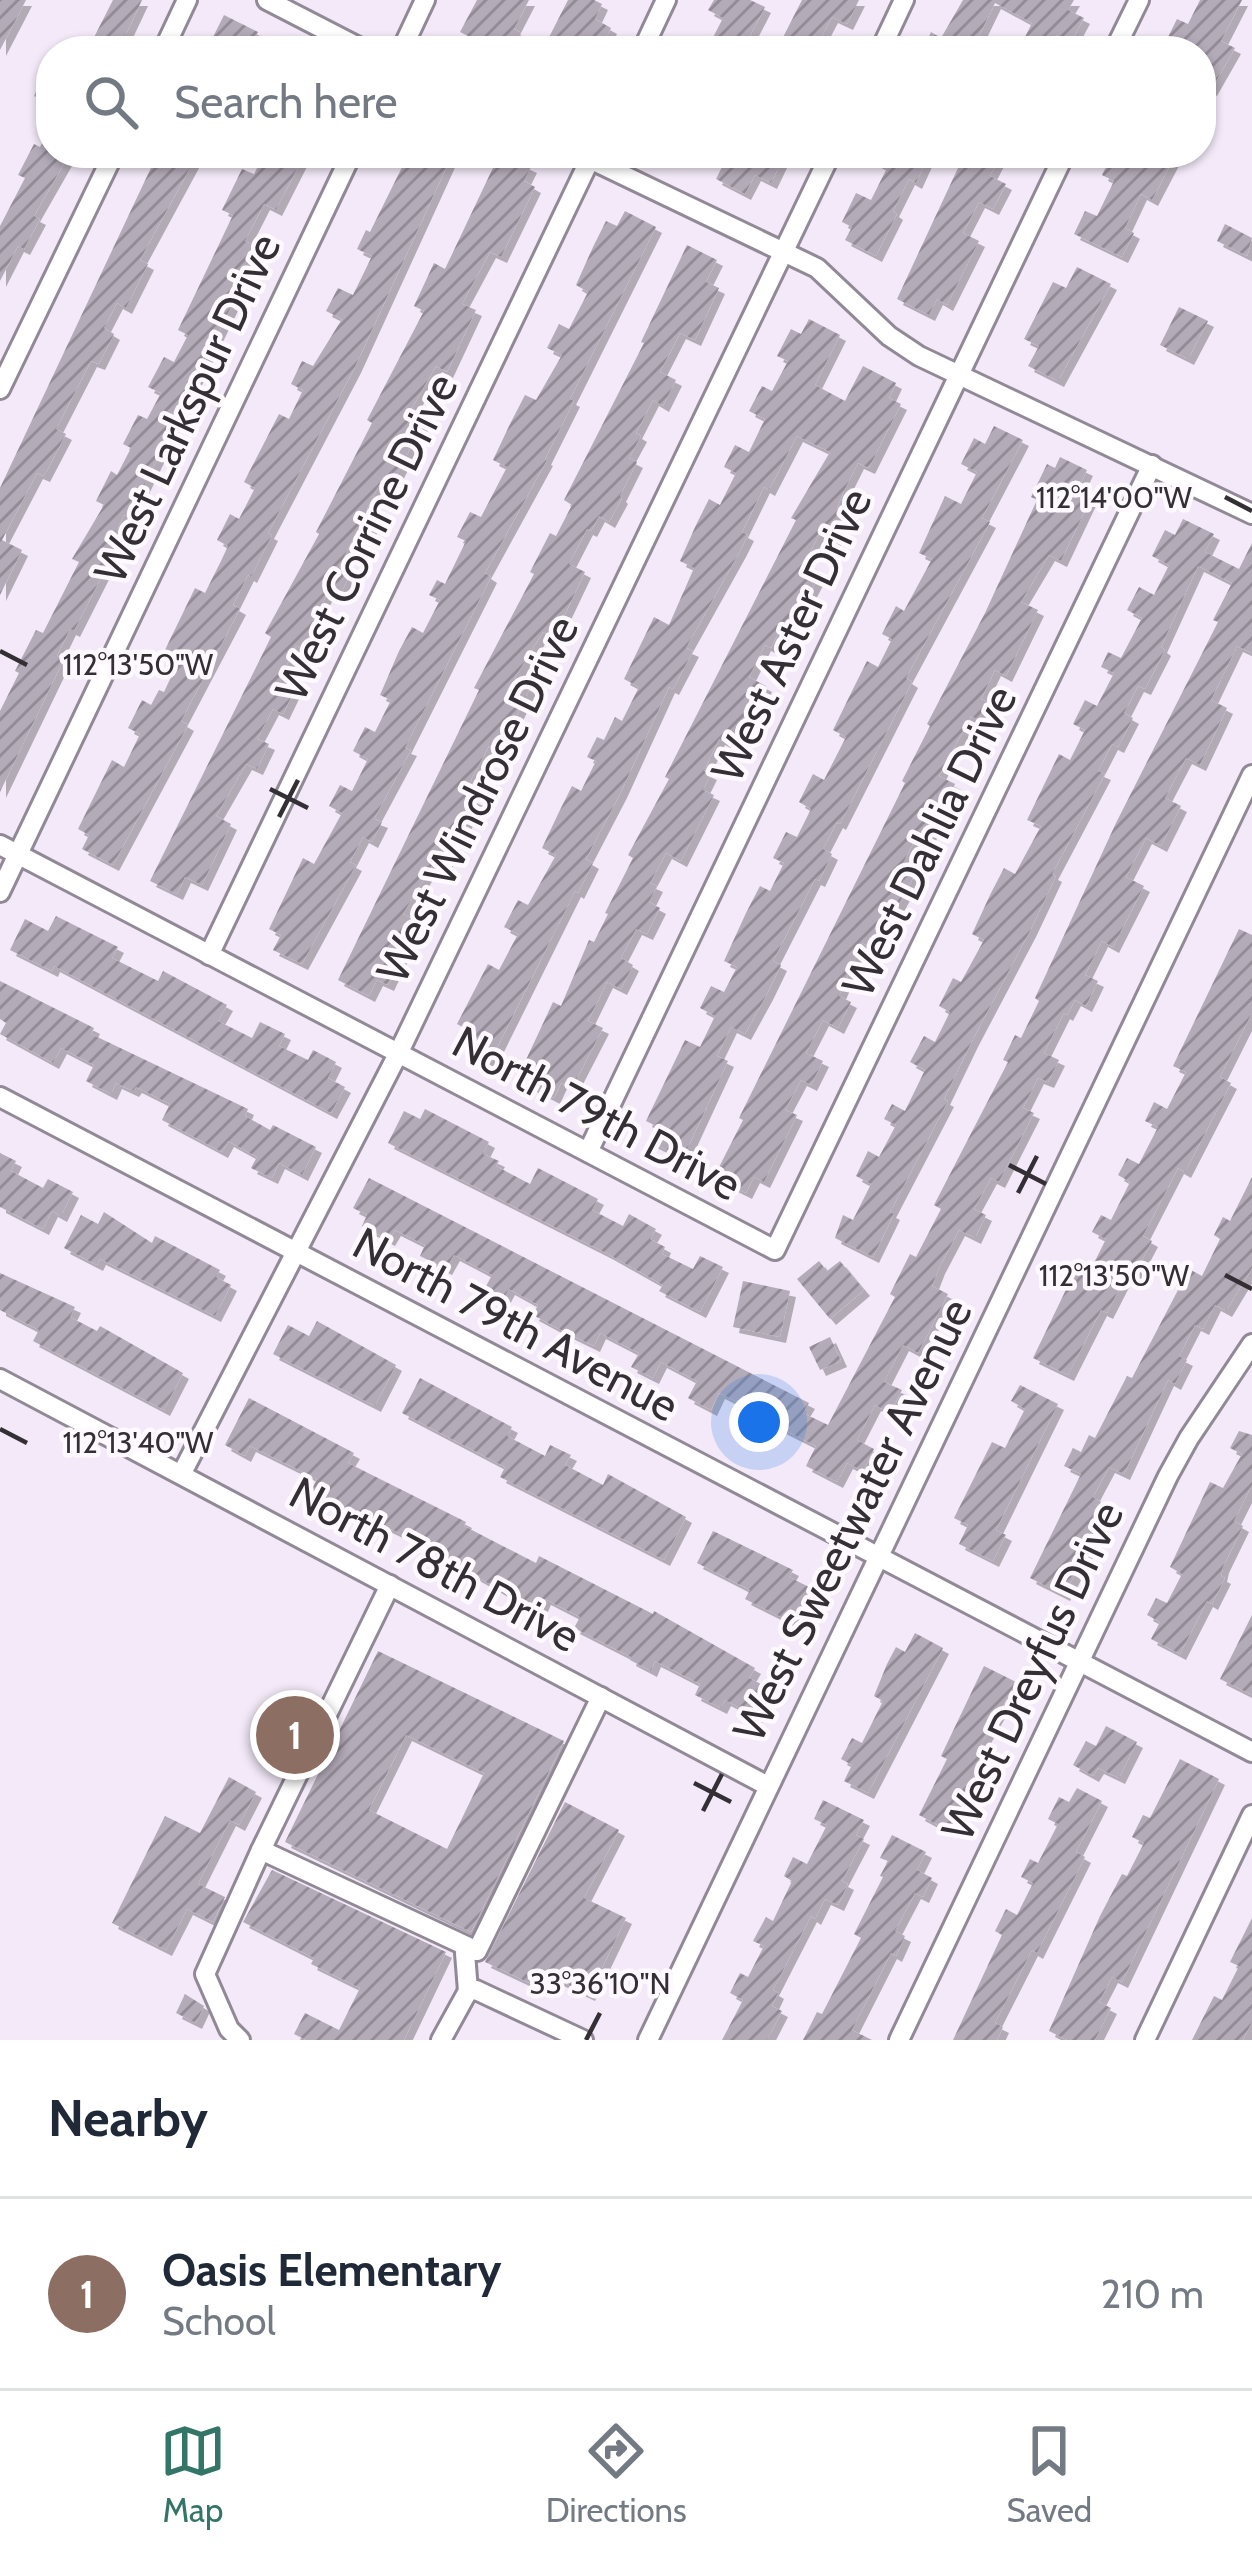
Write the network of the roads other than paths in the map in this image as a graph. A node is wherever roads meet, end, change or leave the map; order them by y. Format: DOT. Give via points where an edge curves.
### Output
graph roads {
  1 [pos="187,0"];
  2 [pos="268,0"];
  3 [pos="425,0"];
  4 [pos="666,0"];
  5 [pos="904,0"];
  6 [pos="1139,0"];
  7 [pos="170,36"];
  8 [pos="337,36"];
  9 [pos="407,36"];
  10 [pos="649,36"];
  11 [pos="887,36"];
  12 [pos="1121,36"];
  13 [pos="106,168"];
  14 [pos="345,168"];
  15 [pos="581,168"];
  16 [pos="614,168"];
  17 [pos="824,168"];
  18 [pos="1058,168"];
  19 [pos="784,251"];
  20 [pos="958,374"];
  21 [pos="0,388"];
  22 [pos="1152,465"];
  23 [pos="1252,514"];
  24 [pos="1252,775"];
  25 [pos="9,849"];
  26 [pos="0,892"];
  27 [pos="209,955"];
  28 [pos="398,1054"];
  29 [pos="0,1097"];
  30 [pos="588,1152"];
  31 [pos="775,1250"];
  32 [pos="296,1252"];
  33 [pos="1252,1344"];
  34 [pos="0,1379"];
  35 [pos="182,1473"];
  36 [pos="878,1558"];
  37 [pos="391,1585"];
  38 [pos="1079,1663"];
  39 [pos="602,1697"];
  40 [pos="1252,1752"];
  41 [pos="768,1786"];
  42 [pos="1252,1815"];
  43 [pos="261,1850"];
  44 [pos="468,1947"];
  45 [pos="468,1991"];
  46 [pos="240,2040"];
  47 [pos="442,2040"];
  48 [pos="584,2040"];
  49 [pos="648,2040"];
  50 [pos="899,2040"];
  51 [pos="1145,2040"];
  1 -- 7 [label="street"];
  2 -- 8 [label="street"];
  3 -- 9 [label="street"];
  4 -- 10 [label="street"];
  5 -- 11 [label="street"];
  6 -- 12 [label="street"];
  13 -- 21 [label="street"];
  14 -- 25 [label="street, West Larkspur Drive"];
  15 -- 27 [label="street, West Corrine Drive"];
  16 -- 19 [label="street"];
  17 -- 19 [label="street, West Windrose Drive"];
  18 -- 20 [label="street, West Aster Drive"];
  19 -- 20 [label="street" via="817,268 889,336"];
  19 -- 28 [label="street, West Windrose Drive"];
  20 -- 22 [label="street"];
  20 -- 30 [label="street, West Aster Drive"];
  22 -- 23 [label="street"];
  22 -- 31 [label="street, West Dahlia Drive"];
  24 -- 36 [label="street, West Sweetwater Avenue"];
  25 -- 26 [label="street, West Larkspur Drive"];
  25 -- 27 [label="street, North 79th Drive"];
  27 -- 28 [label="street, North 79th Drive"];
  28 -- 30 [label="street, North 79th Drive"];
  28 -- 32 [label="street, West Windrose Drive"];
  29 -- 32 [label="street, North 79th Avenue"];
  30 -- 31 [label="street, North 79th Drive"];
  32 -- 35 [label="street, West Windrose Drive"];
  32 -- 36 [label="street, North 79th Avenue"];
  33 -- 38 [label="street, West Dreyfus Drive" via="1178,1457"];
  34 -- 35 [label="street, North 78th Drive"];
  35 -- 37 [label="street, North 78th Drive"];
  36 -- 38 [label="street, North 79th Avenue"];
  36 -- 41 [label="street, West Sweetwater Avenue"];
  37 -- 39 [label="street, North 78th Drive"];
  37 -- 43 [label="street"];
  38 -- 40 [label="street, North 79th Avenue"];
  38 -- 50 [label="street, West Dreyfus Drive"];
  39 -- 41 [label="street, North 78th Drive"];
  39 -- 44 [label="street" via="477,1951"];
  41 -- 49 [label="street, West Sweetwater Avenue"];
  42 -- 51 [label="street"];
  43 -- 44 [label="street"];
  43 -- 46 [label="street" via="205,1974"];
  44 -- 45 [label="street"];
  45 -- 47 [label="street"];
  45 -- 48 [label="street" via="482,1990"];
}
